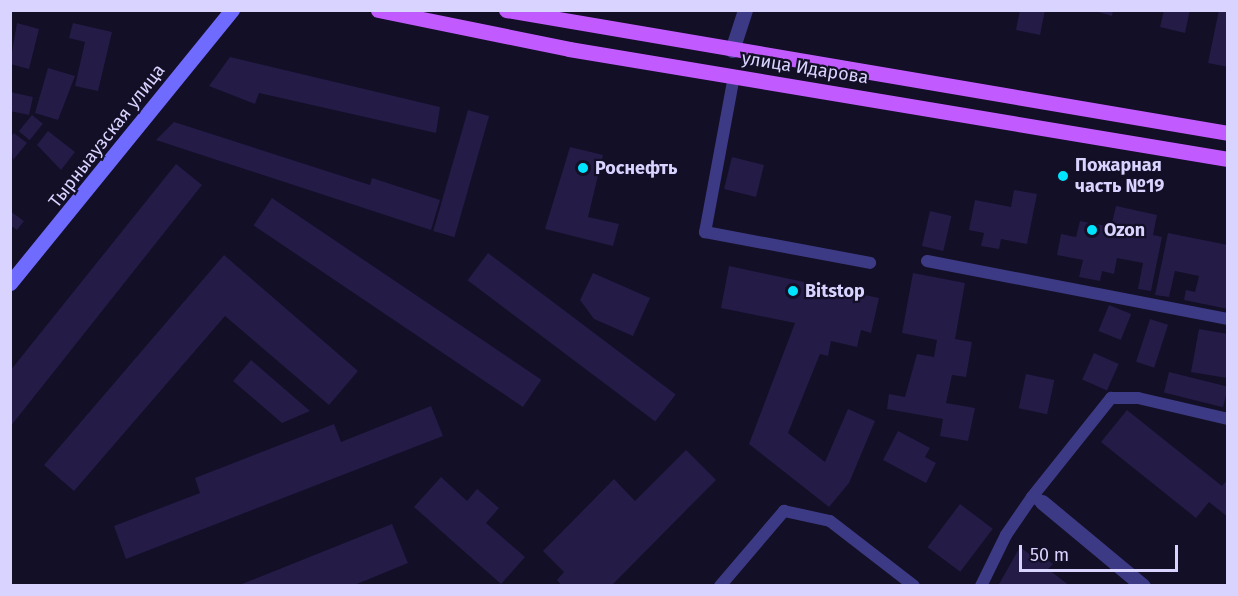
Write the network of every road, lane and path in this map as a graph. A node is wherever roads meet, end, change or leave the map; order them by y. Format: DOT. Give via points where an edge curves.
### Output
graph roads {
  1 [pos="232,10"];
  2 [pos="378,10"];
  3 [pos="506,10"];
  4 [pos="745,10"];
  5 [pos="732,50"];
  6 [pos="734,76"];
  7 [pos="1227,133"];
  8 [pos="1227,159"];
  9 [pos="927,261"];
  10 [pos="870,263"];
  11 [pos="10,283"];
  12 [pos="1227,319"];
  13 [pos="1227,419"];
  14 [pos="1037,500"];
  15 [pos="720,585"];
  16 [pos="914,585"];
  17 [pos="981,585"];
  18 [pos="1143,585"];
  1 -- 11 [label="street, Тырныаузская улица"];
  2 -- 6 [label="main road, улица Идарова"];
  3 -- 5 [label="main road, улица Идарова"];
  4 -- 5 [label="street"];
  5 -- 7 [label="main road, улица Идарова"];
  6 -- 8 [label="main road, улица Идарова"];
  6 -- 10 [label="lane" via="705,232"];
  9 -- 12 [label="lane"];
  13 -- 14 [label="lane" via="1138,398 1110,398"];
  14 -- 17 [label="lane"];
  14 -- 18 [label="street"];
  15 -- 16 [label="lane" via="784,511 830,521"];
}
